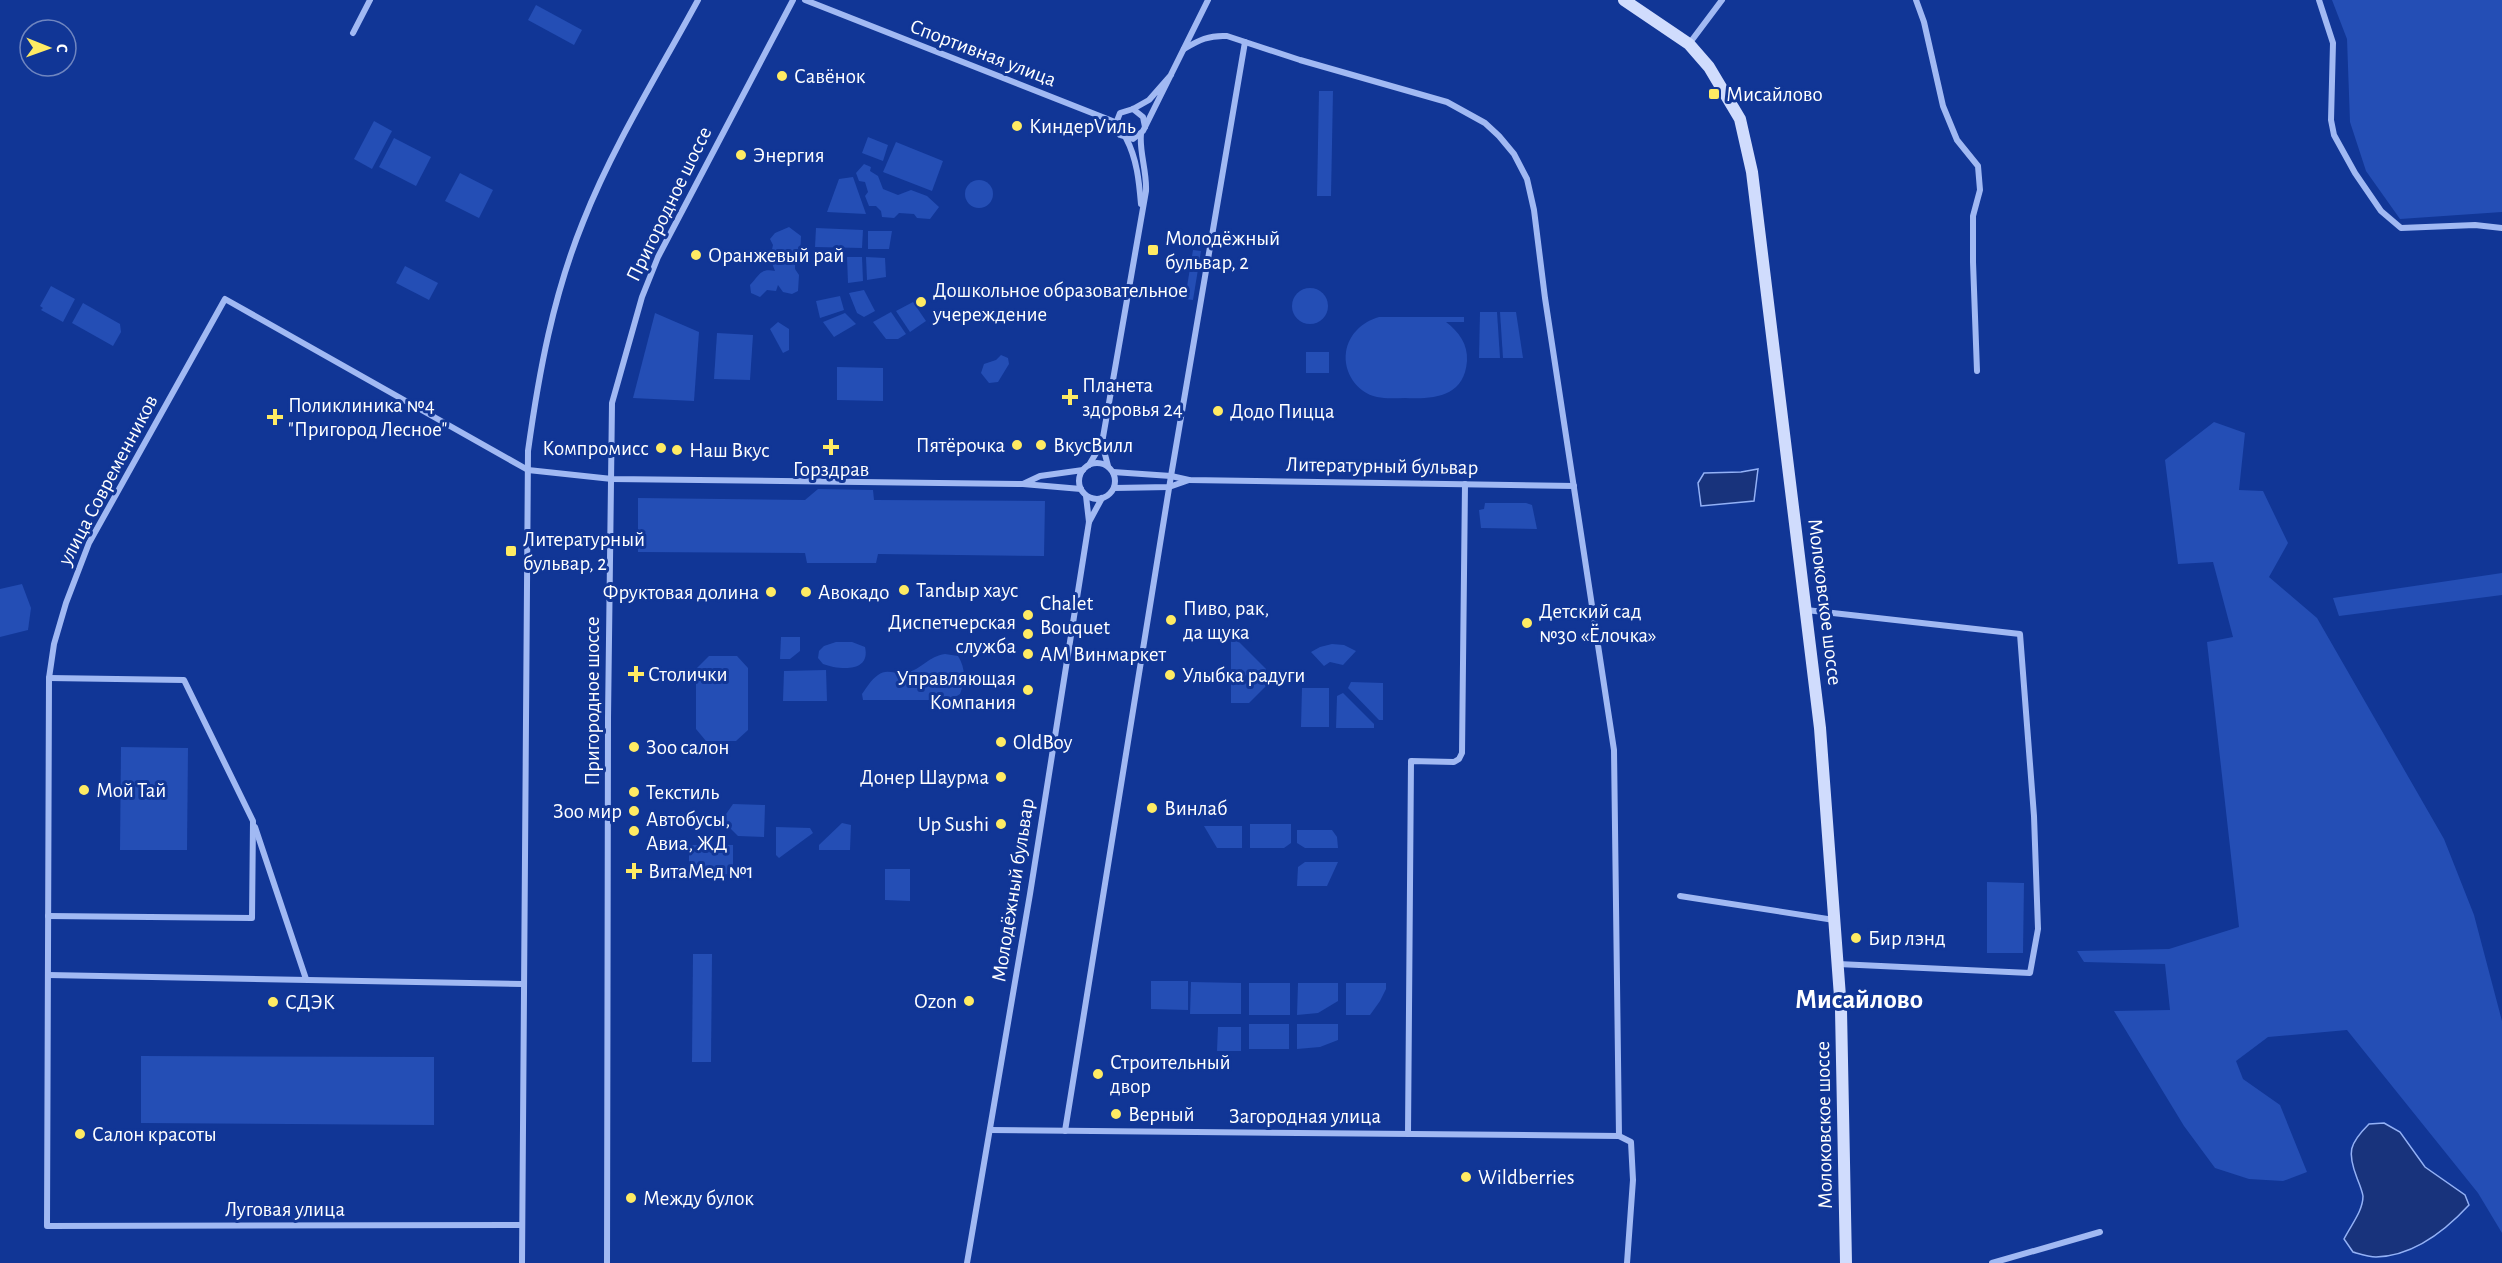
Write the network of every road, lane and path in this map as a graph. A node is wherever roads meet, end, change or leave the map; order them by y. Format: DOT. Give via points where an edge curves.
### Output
graph roads {
  1 [pos="370,0"];
  2 [pos="698,0"];
  3 [pos="793,0"];
  4 [pos="805,0"];
  5 [pos="1208,0"];
  6 [pos="1623,0"];
  7 [pos="1722,0"];
  8 [pos="1916,0"];
  9 [pos="2319,0"];
  10 [pos="353,33"];
  11 [pos="1245,42"];
  12 [pos="1689,45"];
  13 [pos="1184,49"];
  14 [pos="1171,75"];
  15 [pos="1133,109"];
  16 [pos="1115,122"];
  17 [pos="1143,131"];
  18 [pos="1126,138"];
  19 [pos="1142,210"];
  20 [pos="2502,228"];
  21 [pos="1977,371"];
  22 [pos="1102,443"];
  23 [pos="1089,465"];
  24 [pos="1108,466"];
  25 [pos="528,470"];
  26 [pos="1083,470"];
  27 [pos="1113,472"];
  28 [pos="1171,476"];
  29 [pos="612,479"];
  30 [pos="1189,480"];
  31 [pos="1023,484"];
  32 [pos="1465,484"];
  33 [pos="1574,486"];
  34 [pos="1169,487"];
  35 [pos="1114,488"];
  36 [pos="1081,489"];
  37 [pos="1086,495"];
  38 [pos="1102,498"];
  39 [pos="1089,522"];
  40 [pos="1806,610"];
  41 [pos="50,678"];
  42 [pos="253,820"];
  43 [pos="1680,896"];
  44 [pos="48,916"];
  45 [pos="1834,920"];
  46 [pos="1838,964"];
  47 [pos="48,975"];
  48 [pos="306,979"];
  49 [pos="522,984"];
  50 [pos="990,1130"];
  51 [pos="1065,1131"];
  52 [pos="1408,1134"];
  53 [pos="1619,1136"];
  54 [pos="522,1225"];
  55 [pos="47,1226"];
  56 [pos="2100,1232"];
  57 [pos="522,1263"];
  58 [pos="607,1263"];
  59 [pos="967,1263"];
  60 [pos="1627,1263"];
  61 [pos="1846,1263"];
  62 [pos="1992,1263"];
  1 -- 10 [label="street"];
  2 -- 25 [label="street" via="613,158 566,266 539,371"];
  3 -- 29 [label="street, Пригородное шоссе" via="658,257 642,297 612,404"];
  4 -- 16 [label="street, Спортивная улица"];
  5 -- 13 [label="street"];
  6 -- 12 [label="main road, Молоковское шоссе"];
  7 -- 12 [label="street"];
  8 -- 21 [label="street" via="1943,106 1957,140 1978,166 1980,190 1973,216"];
  9 -- 20 [label="street" via="2333,43 2334,135 2381,211 2401,228"];
  11 -- 13 [label="street" via="1214,35"];
  11 -- 28 [label="street"];
  11 -- 33 [label="street" via="1447,102 1485,123 1514,154 1532,194"];
  12 -- 40 [label="main road, Молоковское шоссе" via="1709,67 1740,119 1752,172"];
  13 -- 14 [label="street"];
  14 -- 15 [label="street" via="1149,100"];
  14 -- 17 [label="street"];
  15 -- 16 [label="street" via="1120,113"];
  15 -- 17 [label="street" via="1143,117"];
  16 -- 18 [label="street" via="1118,132"];
  17 -- 18 [label="street" via="1136,138"];
  17 -- 19 [label="street" via="1147,174"];
  18 -- 19 [label="street" via="1137,168"];
  19 -- 22 [label="street"];
  22 -- 23 [label="street"];
  22 -- 24 [label="street"];
  23 -- 24 [label="street"];
  23 -- 26 [label="street"];
  24 -- 27 [label="street"];
  25 -- 29 [label="street"];
  25 -- 41 [label="street, улица Современников" via="225,298 89,543 54,644"];
  25 -- 49 [label="street"];
  26 -- 31 [label="street" via="1040,476"];
  26 -- 36 [label="street" via="1079,477"];
  27 -- 28 [label="street, Литературный бульвар"];
  27 -- 35 [label="street"];
  28 -- 30 [label="street, Литературный бульвар"];
  28 -- 34 [label="street"];
  29 -- 31 [label="street"];
  29 -- 58 [label="street, Пригородное шоссе"];
  30 -- 32 [label="street, Литературный бульвар"];
  30 -- 34 [label="street, Литературный бульвар"];
  31 -- 36 [label="street"];
  32 -- 33 [label="street, Литературный бульвар"];
  32 -- 52 [label="street" via="1462,753 1454,762 1411,761"];
  33 -- 53 [label="street" via="1614,750"];
  34 -- 35 [label="street, Литературный бульвар"];
  34 -- 51 [label="street"];
  35 -- 38 [label="street"];
  36 -- 37 [label="street"];
  37 -- 38 [label="street"];
  37 -- 39 [label="street, Молодёжный бульвар"];
  38 -- 39 [label="street, Молодёжный бульвар"];
  39 -- 50 [label="street, Молодёжный бульвар"];
  40 -- 45 [label="main road, Молоковское шоссе" via="1821,728"];
  40 -- 46 [label="street" via="2020,634 2038,917 2030,973"];
  41 -- 42 [label="street" via="184,680"];
  41 -- 44 [label="street, улица Современников"];
  42 -- 44 [label="street" via="252,918"];
  42 -- 48 [label="street"];
  43 -- 45 [label="street"];
  44 -- 47 [label="street, улица Современников"];
  45 -- 46 [label="main road, Молоковское шоссе"];
  46 -- 61 [label="main road, Молоковское шоссе"];
  47 -- 48 [label="street"];
  47 -- 55 [label="street, улица Современников"];
  48 -- 49 [label="street"];
  49 -- 54 [label="street"];
  50 -- 51 [label="street, Загородная улица"];
  50 -- 59 [label="street, Молодёжный бульвар"];
  51 -- 52 [label="street, Загородная улица"];
  52 -- 53 [label="street, Загородная улица"];
  53 -- 60 [label="street" via="1630,1142 1633,1179"];
  54 -- 55 [label="street, Луговая улица"];
  54 -- 57 [label="street"];
  56 -- 62 [label="street"];
}
